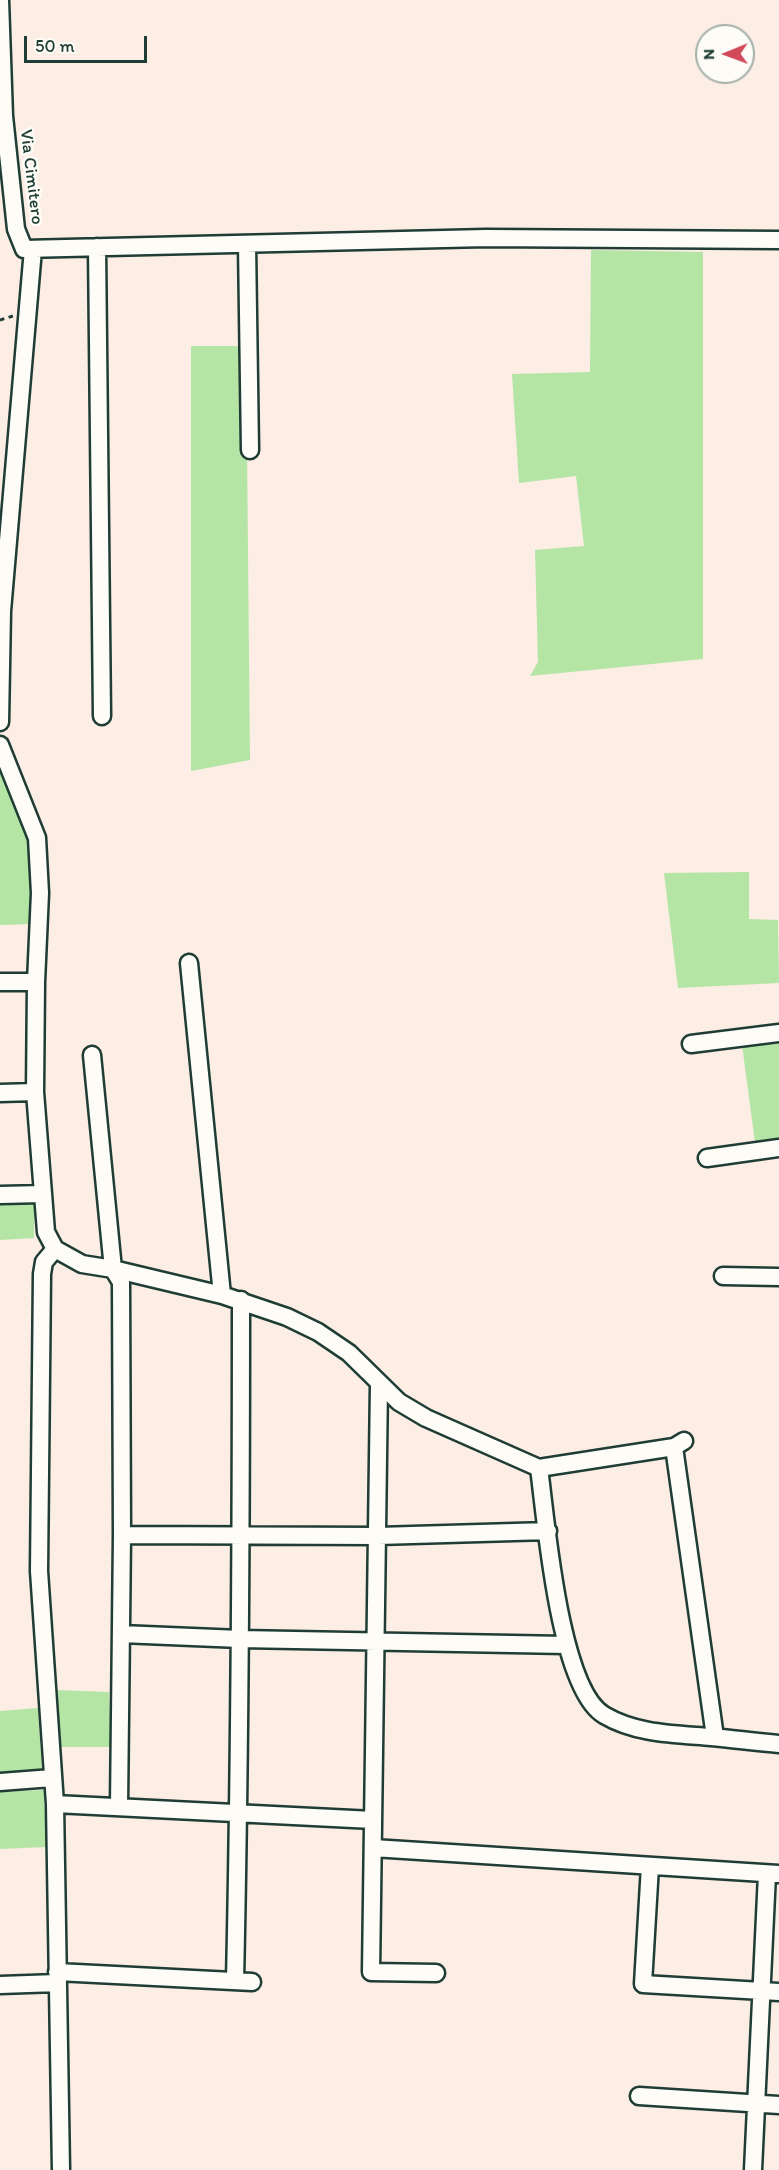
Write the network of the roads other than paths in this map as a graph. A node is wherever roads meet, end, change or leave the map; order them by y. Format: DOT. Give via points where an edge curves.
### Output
graph roads {
  1 [pos="0,0"];
  2 [pos="779,240"];
  3 [pos="247,244"];
  4 [pos="97,247"];
  5 [pos="28,249"];
  6 [pos="250,450"];
  7 [pos="102,717"];
  8 [pos="0,722"];
  9 [pos="0,745"];
  10 [pos="189,963"];
  11 [pos="0,982"];
  12 [pos="36,982"];
  13 [pos="779,1033"];
  14 [pos="691,1044"];
  15 [pos="92,1054"];
  16 [pos="35,1092"];
  17 [pos="0,1094"];
  18 [pos="779,1148"];
  19 [pos="707,1158"];
  20 [pos="43,1194"];
  21 [pos="0,1195"];
  22 [pos="55,1249"];
  23 [pos="113,1269"];
  24 [pos="723,1276"];
  25 [pos="779,1277"];
  26 [pos="222,1295"];
  27 [pos="241,1300"];
  28 [pos="379,1384"];
  29 [pos="539,1468"];
  30 [pos="548,1531"];
  31 [pos="122,1535"];
  32 [pos="241,1536"];
  33 [pos="378,1536"];
  34 [pos="121,1634"];
  35 [pos="240,1639"];
  36 [pos="377,1642"];
  37 [pos="566,1645"];
  38 [pos="715,1737"];
  39 [pos="779,1744"];
  40 [pos="52,1778"];
  41 [pos="0,1782"];
  42 [pos="55,1804"];
  43 [pos="119,1806"];
  44 [pos="239,1813"];
  45 [pos="373,1820"];
  46 [pos="373,1848"];
  47 [pos="650,1866"];
  48 [pos="773,1874"];
  49 [pos="436,1972"];
  50 [pos="57,1978"];
  51 [pos="0,1985"];
  52 [pos="771,1992"];
  53 [pos="639,2096"];
  54 [pos="756,2103"];
  55 [pos="779,2105"];
  56 [pos="61,2170"];
  57 [pos="753,2170"];
  1 -- 5 [label="street, Via Cimitero" via="4,116 16,230"];
  2 -- 3 [label="street" via="486,238"];
  3 -- 4 [label="street"];
  3 -- 6 [label="street"];
  4 -- 5 [label="street"];
  4 -- 7 [label="street"];
  5 -- 8 [label="street" via="2,611"];
  9 -- 12 [label="street" via="37,838 40,893"];
  10 -- 26 [label="street"];
  11 -- 12 [label="street"];
  12 -- 16 [label="street"];
  13 -- 14 [label="street"];
  15 -- 23 [label="street"];
  16 -- 17 [label="street"];
  16 -- 20 [label="street"];
  18 -- 19 [label="street"];
  20 -- 21 [label="street"];
  20 -- 22 [label="street" via="46,1232"];
  22 -- 23 [label="street" via="82,1264"];
  22 -- 40 [label="street" via="44,1262 42,1274 39,1571"];
  23 -- 26 [label="street"];
  23 -- 31 [label="street" via="121,1282"];
  24 -- 25 [label="street"];
  26 -- 27 [label="street"];
  27 -- 28 [label="street" via="326,1336"];
  27 -- 32 [label="street"];
  28 -- 29 [label="street" via="426,1418"];
  28 -- 33 [label="street"];
  29 -- 30 [label="street"];
  29 -- 38 [label="street" via="679,1444"];
  30 -- 33 [label="street"];
  30 -- 37 [label="street"];
  31 -- 32 [label="street"];
  31 -- 34 [label="street"];
  32 -- 33 [label="street"];
  32 -- 35 [label="street"];
  33 -- 36 [label="street"];
  34 -- 35 [label="street"];
  34 -- 43 [label="street"];
  35 -- 36 [label="street"];
  35 -- 44 [label="street"];
  36 -- 37 [label="street"];
  36 -- 45 [label="street"];
  37 -- 38 [label="street" via="585,1695 604,1715 651,1732"];
  38 -- 39 [label="street"];
  40 -- 41 [label="street"];
  40 -- 42 [label="street"];
  42 -- 43 [label="street"];
  42 -- 50 [label="street"];
  43 -- 44 [label="street"];
  44 -- 45 [label="street"];
  44 -- 50 [label="street" via="243,1981"];
  45 -- 46 [label="street"];
  46 -- 47 [label="street"];
  46 -- 49 [label="street" via="371,1972"];
  47 -- 48 [label="street"];
  47 -- 52 [label="street" via="644,1984"];
  48 -- 52 [label="street"];
  50 -- 51 [label="street"];
  50 -- 56 [label="street"];
  52 -- 54 [label="street"];
  53 -- 54 [label="street"];
  54 -- 55 [label="street"];
  54 -- 57 [label="street"];
}
